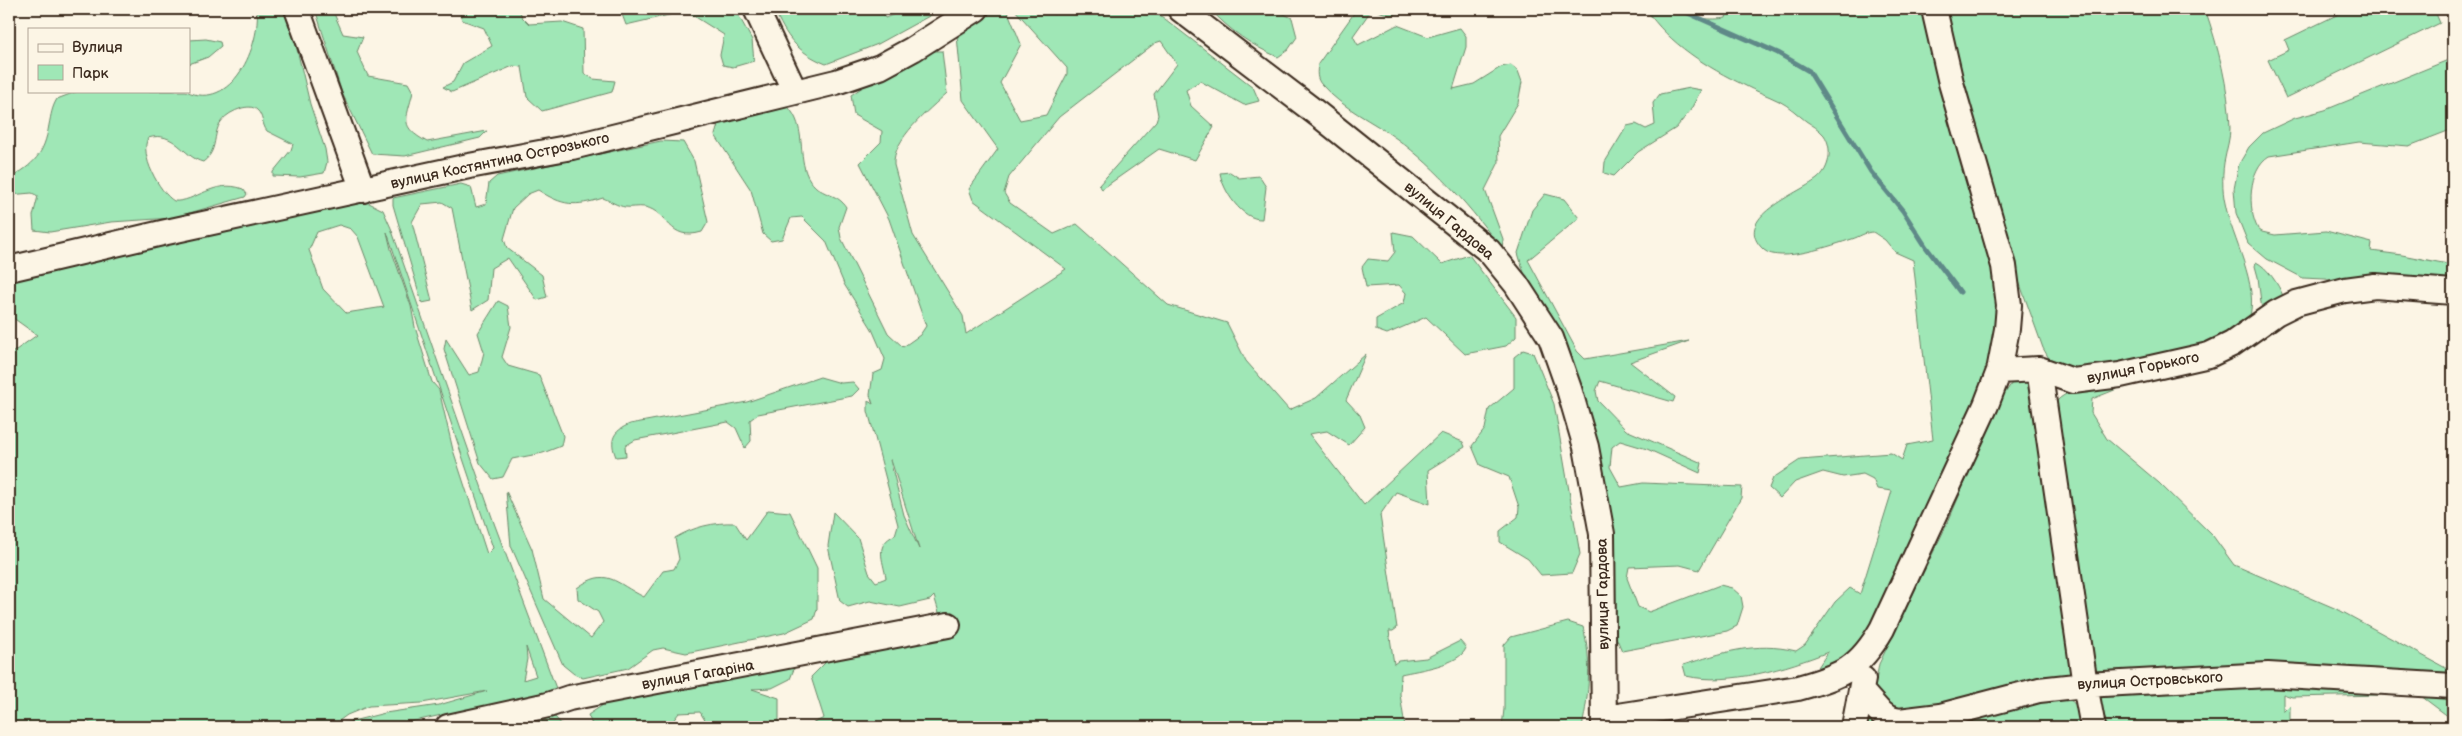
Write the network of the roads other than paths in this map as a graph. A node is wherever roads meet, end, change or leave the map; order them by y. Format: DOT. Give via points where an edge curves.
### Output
graph roads {
  1 [pos="297,9"];
  2 [pos="756,9"];
  3 [pos="976,9"];
  4 [pos="1180,9"];
  5 [pos="1934,9"];
  6 [pos="795,92"];
  7 [pos="363,190"];
  8 [pos="9,269"];
  9 [pos="2453,292"];
  10 [pos="2039,369"];
  11 [pos="1999,371"];
  12 [pos="948,626"];
  13 [pos="1864,658"];
  14 [pos="2084,685"];
  15 [pos="2453,686"];
  16 [pos="1862,692"];
  17 [pos="1604,722"];
  18 [pos="448,727"];
  19 [pos="1854,727"];
  20 [pos="2093,727"];
  1 -- 7 [label="street"];
  2 -- 6 [label="street"];
  3 -- 6 [label="street, вулиця Костянтина Острозького" via="880,67"];
  4 -- 17 [label="street, вулиця Гардова" via="1489,251 1516,284 1551,338 1586,447 1602,534"];
  5 -- 11 [label="street" via="1951,83 2004,266 2009,304"];
  6 -- 7 [label="street, вулиця Костянтина Острозького" via="572,147"];
  7 -- 8 [label="street, вулиця Костянтина Острозького"];
  9 -- 10 [label="street, вулиця Горького" via="2375,286 2345,290 2296,303 2232,344 2178,364 2073,381"];
  10 -- 11 [label="street, вулиця Горького"];
  10 -- 14 [label="street"];
  11 -- 13 [label="street" via="1967,448 1882,629"];
  12 -- 18 [label="street, вулиця Гагаріна" via="569,698"];
  13 -- 16 [label="street"];
  13 -- 17 [label="street" via="1841,674 1798,688"];
  14 -- 15 [label="street, вулиця Островського" via="2268,675"];
  14 -- 16 [label="street, вулиця Островського" via="2039,690 1940,716 1899,721 1878,711"];
  14 -- 20 [label="street"];
  16 -- 19 [label="street"];
}
